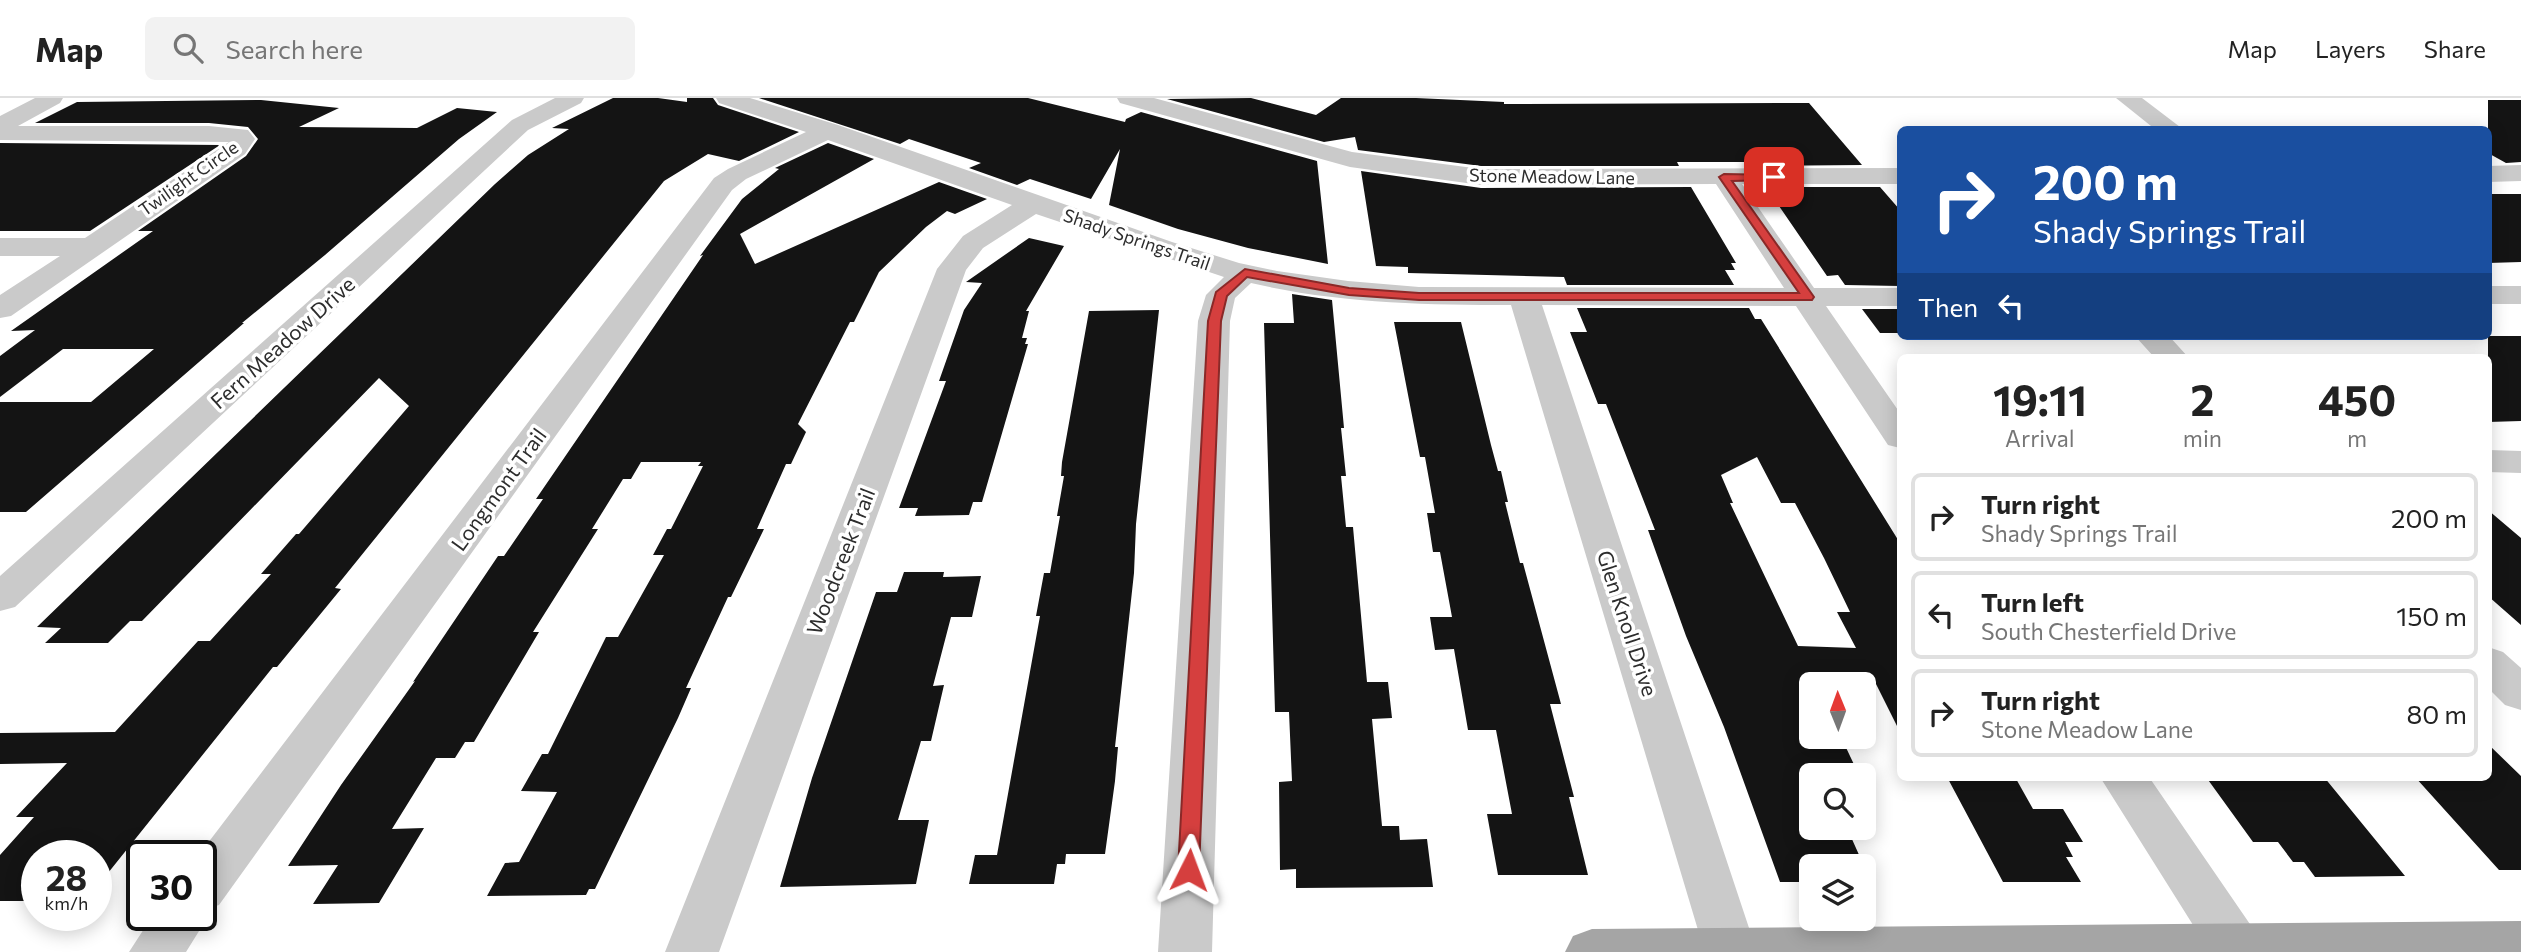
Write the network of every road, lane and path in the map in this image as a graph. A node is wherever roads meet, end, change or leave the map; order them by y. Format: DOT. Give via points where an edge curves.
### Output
graph roads {
  1 [pos="52,98"];
  2 [pos="573,98"];
  3 [pos="727,98"];
  4 [pos="1128,98"];
  5 [pos="2127,98"];
  6 [pos="2166,126"];
  7 [pos="0,127"];
  8 [pos="829,130"];
  9 [pos="0,133"];
  10 [pos="2521,173"];
  11 [pos="2492,174"];
  12 [pos="1897,176"];
  13 [pos="1724,177"];
  14 [pos="1033,204"];
  15 [pos="0,247"];
  16 [pos="89,247"];
  17 [pos="1245,273"];
  18 [pos="2492,295"];
  19 [pos="2521,295"];
  20 [pos="1524,297"];
  21 [pos="1807,297"];
  22 [pos="1897,297"];
  23 [pos="0,309"];
  24 [pos="2155,340"];
  25 [pos="2169,354"];
  26 [pos="1897,433"];
  27 [pos="2492,461"];
  28 [pos="2521,462"];
  29 [pos="0,598"];
  30 [pos="2492,666"];
  31 [pos="2521,694"];
  32 [pos="2126,781"];
  33 [pos="217,868"];
  34 [pos="171,931"];
  35 [pos="2521,944"];
  36 [pos="2235,946"];
  37 [pos="1731,950"];
  38 [pos="156,952"];
  39 [pos="692,952"];
  40 [pos="1185,952"];
  41 [pos="1592,952"];
  1 -- 7 [label="street"];
  2 -- 29 [label="street, Fern Meadow Drive" via="520,125"];
  3 -- 8 [label="street, Shady Springs Trail"];
  4 -- 13 [label="street, Stone Meadow Lane" via="1350,159 1480,177"];
  5 -- 6 [label="street"];
  8 -- 14 [label="street, Shady Springs Trail"];
  8 -- 33 [label="street, Longmont Trail" via="723,184"];
  9 -- 16 [label="street, Twilight Circle" via="209,133 243,139 236,149"];
  10 -- 11 [label="street"];
  12 -- 13 [label="street, Stone Meadow Lane"];
  13 -- 21 [label="street"];
  14 -- 17 [label="street, Shady Springs Trail"];
  14 -- 39 [label="street, Woodcreek Trail" via="973,242 952,269"];
  15 -- 16 [label="street"];
  16 -- 23 [label="street, Twilight Circle"];
  17 -- 20 [label="street, Shady Springs Trail" via="1349,291"];
  17 -- 40 [label="street" via="1221,295 1214,321"];
  18 -- 19 [label="street"];
  20 -- 21 [label="street, Shady Springs Trail"];
  20 -- 37 [label="street, Glen Knoll Drive"];
  21 -- 22 [label="street, Shady Springs Trail"];
  21 -- 26 [label="street"];
  24 -- 25 [label="street"];
  27 -- 28 [label="street"];
  30 -- 31 [label="street"];
  32 -- 36 [label="street"];
  34 -- 38 [label="street"];
  35 -- 36 [label="main road"];
  36 -- 37 [label="main road"];
  37 -- 41 [label="main road"];
}
